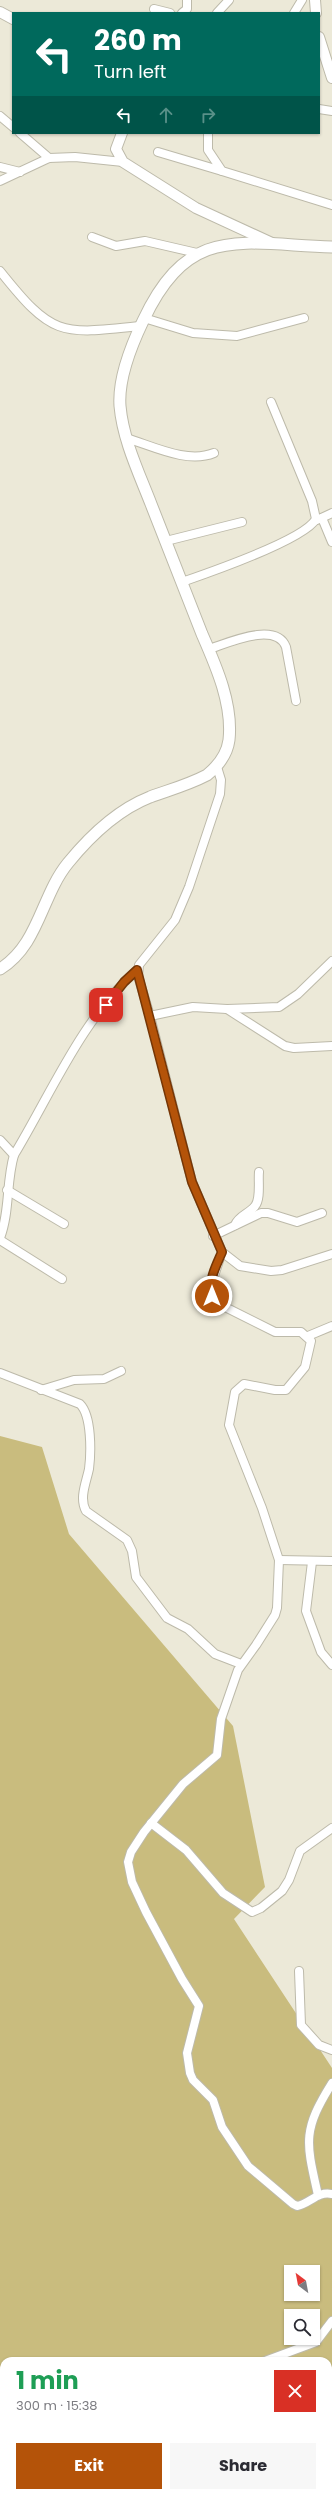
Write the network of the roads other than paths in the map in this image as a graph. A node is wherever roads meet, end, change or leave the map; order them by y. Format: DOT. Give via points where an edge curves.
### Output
graph roads {
  1 [pos="187,0"];
  2 [pos="229,0"];
  3 [pos="302,0"];
  4 [pos="315,0"];
  5 [pos="154,7"];
  6 [pos="0,12"];
  7 [pos="167,12"];
  8 [pos="183,12"];
  9 [pos="218,12"];
  10 [pos="295,12"];
  11 [pos="316,12"];
  12 [pos="12,19"];
  13 [pos="320,40"];
  14 [pos="332,78"];
  15 [pos="320,109"];
  16 [pos="332,110"];
  17 [pos="0,116"];
  18 [pos="12,126"];
  19 [pos="21,134"];
  20 [pos="122,134"];
  21 [pos="208,134"];
  22 [pos="158,152"];
  23 [pos="49,158"];
  24 [pos="123,162"];
  25 [pos="0,167"];
  26 [pos="222,171"];
  27 [pos="20,172"];
  28 [pos="0,181"];
  29 [pos="332,205"];
  30 [pos="92,237"];
  31 [pos="274,244"];
  32 [pos="332,247"];
  33 [pos="197,253"];
  34 [pos="0,271"];
  35 [pos="304,318"];
  36 [pos="142,322"];
  37 [pos="270,402"];
  38 [pos="126,438"];
  39 [pos="214,452"];
  40 [pos="332,513"];
  41 [pos="318,519"];
  42 [pos="242,522"];
  43 [pos="166,541"];
  44 [pos="332,542"];
  45 [pos="182,582"];
  46 [pos="209,649"];
  47 [pos="296,701"];
  48 [pos="217,767"];
  49 [pos="332,961"];
  50 [pos="0,969"];
  51 [pos="137,970"];
  52 [pos="228,1009"];
  53 [pos="150,1016"];
  54 [pos="332,1046"];
  55 [pos="0,1140"];
  56 [pos="14,1155"];
  57 [pos="259,1172"];
  58 [pos="7,1190"];
  59 [pos="322,1213"];
  60 [pos="64,1224"];
  61 [pos="234,1226"];
  62 [pos="213,1236"];
  63 [pos="0,1239"];
  64 [pos="222,1252"];
  65 [pos="332,1254"];
  66 [pos="62,1279"];
  67 [pos="332,1326"];
  68 [pos="308,1336"];
  69 [pos="121,1371"];
  70 [pos="0,1373"];
  71 [pos="41,1390"];
  72 [pos="279,1560"];
  73 [pos="332,1561"];
  74 [pos="312,1562"];
  75 [pos="241,1664"];
  76 [pos="332,1666"];
  77 [pos="151,1823"];
  78 [pos="332,1828"];
  79 [pos="299,1971"];
  80 [pos="332,2050"];
  81 [pos="332,2084"];
  82 [pos="332,2194"];
  83 [pos="318,2195"];
  84 [pos="332,2321"];
  85 [pos="276,2357"];
  1 -- 8 [label="street" via="187,9"];
  2 -- 9 [label="street"];
  3 -- 10 [label="street"];
  4 -- 11 [label="street"];
  5 -- 7 [label="street"];
  6 -- 12 [label="street"];
  13 -- 14 [label="street"];
  15 -- 16 [label="street"];
  17 -- 18 [label="street"];
  19 -- 23 [label="street"];
  20 -- 24 [label="street" via="116,150"];
  21 -- 26 [label="street" via="208,150"];
  22 -- 26 [label="street"];
  23 -- 24 [label="street" via="75,157"];
  23 -- 27 [label="street"];
  24 -- 31 [label="street" via="196,208"];
  25 -- 27 [label="street"];
  26 -- 29 [label="street"];
  27 -- 28 [label="street"];
  30 -- 33 [label="street" via="116,246 144,241"];
  31 -- 32 [label="main road"];
  31 -- 33 [label="main road" via="224,245"];
  33 -- 36 [label="main road" via="179,266 163,284"];
  34 -- 36 [label="street" via="38,314 49,323 65,330 87,332"];
  35 -- 36 [label="street" via="244,334 223,336"];
  36 -- 38 [label="main road" via="121,386 120,404"];
  37 -- 41 [label="street"];
  38 -- 39 [label="street" via="192,457"];
  38 -- 43 [label="main road"];
  40 -- 41 [label="street"];
  41 -- 44 [label="street"];
  41 -- 45 [label="street" via="305,530 245,559"];
  42 -- 43 [label="street"];
  43 -- 45 [label="main road"];
  45 -- 46 [label="main road"];
  46 -- 47 [label="street" via="258,634 276,636 284,641 286,647"];
  46 -- 48 [label="main road" via="223,693 229,724 229,740"];
  48 -- 50 [label="main road" via="191,784 132,806 102,827 59,876 24,948"];
  48 -- 51 [label="street" via="221,780 220,794 189,887 170,927"];
  49 -- 52 [label="street" via="298,994 279,1007"];
  51 -- 53 [label="street"];
  51 -- 56 [label="street" via="124,982 80,1039 60,1070"];
  52 -- 53 [label="street" via="193,1007"];
  52 -- 54 [label="street" via="285,1046"];
  53 -- 62 [label="street" via="192,1182"];
  55 -- 56 [label="street"];
  56 -- 58 [label="street"];
  57 -- 61 [label="street" via="258,1202 241,1216"];
  58 -- 60 [label="street"];
  58 -- 63 [label="street" via="4,1226"];
  59 -- 61 [label="street" via="297,1222 261,1213"];
  61 -- 62 [label="street"];
  62 -- 64 [label="street"];
  63 -- 66 [label="street"];
  64 -- 65 [label="street" via="240,1266 257,1271 282,1270"];
  64 -- 68 [label="street" via="210,1288 212,1296 219,1304 275,1332 301,1332"];
  67 -- 68 [label="street"];
  68 -- 72 [label="street" via="311,1347 308,1361 291,1387 281,1391 244,1384 239,1387 235,1392 229,1425 262,1508"];
  69 -- 71 [label="street" via="104,1379 74,1380"];
  70 -- 71 [label="street"];
  71 -- 75 [label="street" via="80,1404 87,1414 90,1462 82,1499 86,1511 127,1540 132,1551 136,1577 167,1618 188,1629 215,1654"];
  72 -- 74 [label="street"];
  72 -- 75 [label="street" via="275,1615 256,1646"];
  73 -- 74 [label="street"];
  74 -- 76 [label="street" via="306,1611 321,1652"];
  75 -- 77 [label="street" via="222,1719 217,1755 183,1784"];
  77 -- 78 [label="street" via="186,1850 223,1893 252,1912 282,1891 300,1851"];
  77 -- 83 [label="street" via="131,1852 129,1871 146,1912 199,2006 187,2053 193,2080 213,2100 222,2127 255,2174 297,2206 304,2205"];
  79 -- 80 [label="street" via="301,2025 320,2045"];
  81 -- 83 [label="street" via="313,2116 307,2142"];
  82 -- 83 [label="street"];
  84 -- 85 [label="street" via="322,2336 312,2344"];
}
